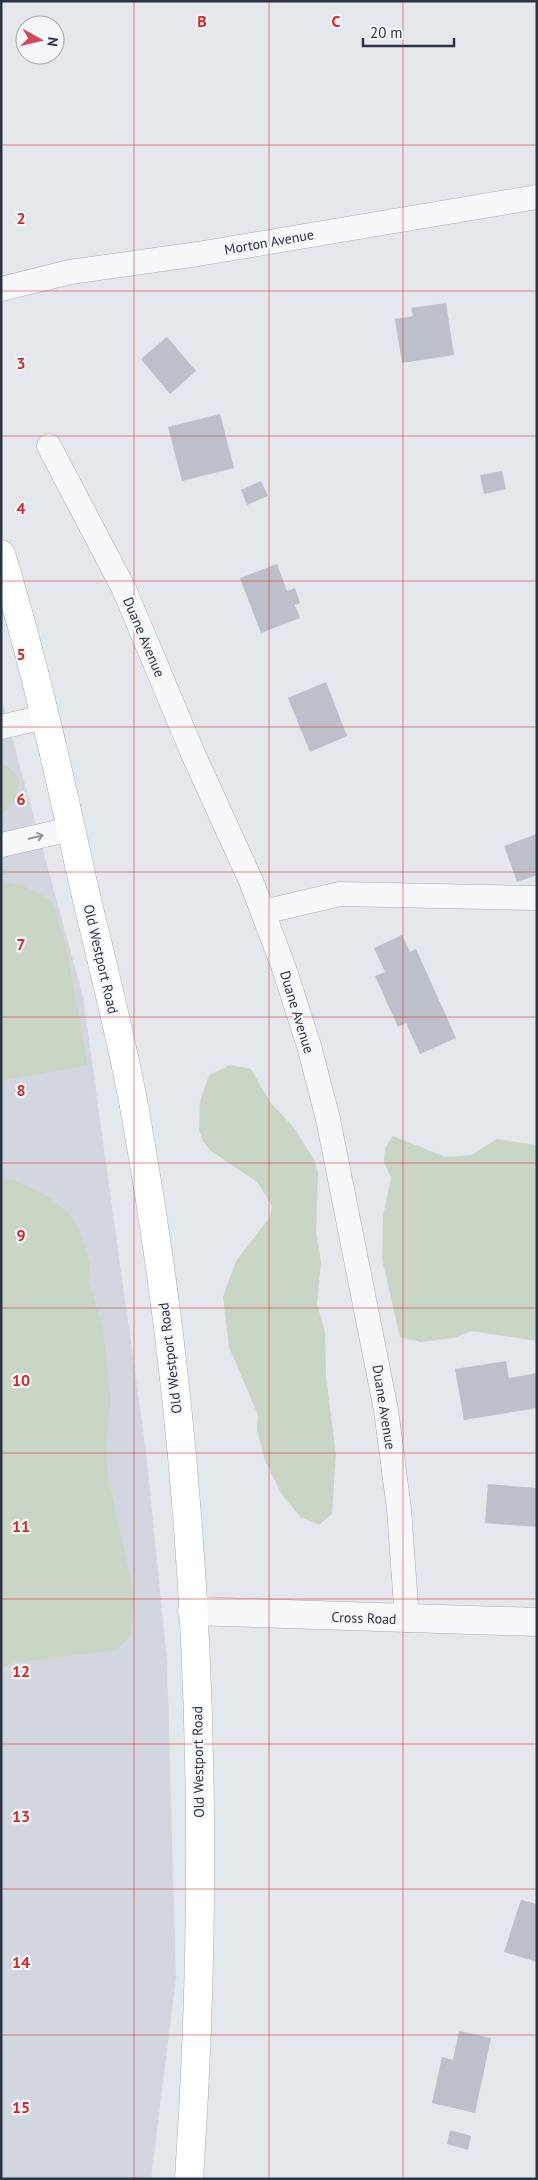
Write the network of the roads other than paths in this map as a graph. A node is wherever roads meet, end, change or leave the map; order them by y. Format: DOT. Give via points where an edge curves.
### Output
graph roads {
  1 [pos="537,197"];
  2 [pos="1,290"];
  3 [pos="49,446"];
  4 [pos="1,554"];
  5 [pos="44,717"];
  6 [pos="1,727"];
  7 [pos="71,828"];
  8 [pos="1,845"];
  9 [pos="537,898"];
  10 [pos="262,912"];
  11 [pos="192,1611"];
  12 [pos="407,1620"];
  13 [pos="537,1622"];
  14 [pos="189,2179"];
  1 -- 2 [label="street, Morton Avenue" via="198,254 70,272"];
  3 -- 10 [label="street, Duane Avenue" via="124,589"];
  4 -- 5 [label="main road, Old Westport Road" via="20,615"];
  5 -- 6 [label="street"];
  5 -- 7 [label="main road, Old Westport Road"];
  8 -- 7 [label="street, one-way"];
  7 -- 11 [label="main road, Old Westport Road" via="136,1114 173,1373"];
  9 -- 10 [label="street" via="340,894"];
  10 -- 12 [label="street, Duane Avenue" via="309,1046 328,1119 386,1410 399,1509"];
  11 -- 12 [label="street, Cross Road"];
  11 -- 14 [label="main road, Old Westport Road" via="197,1703 200,1946"];
  12 -- 13 [label="street, Cross Road"];
}
